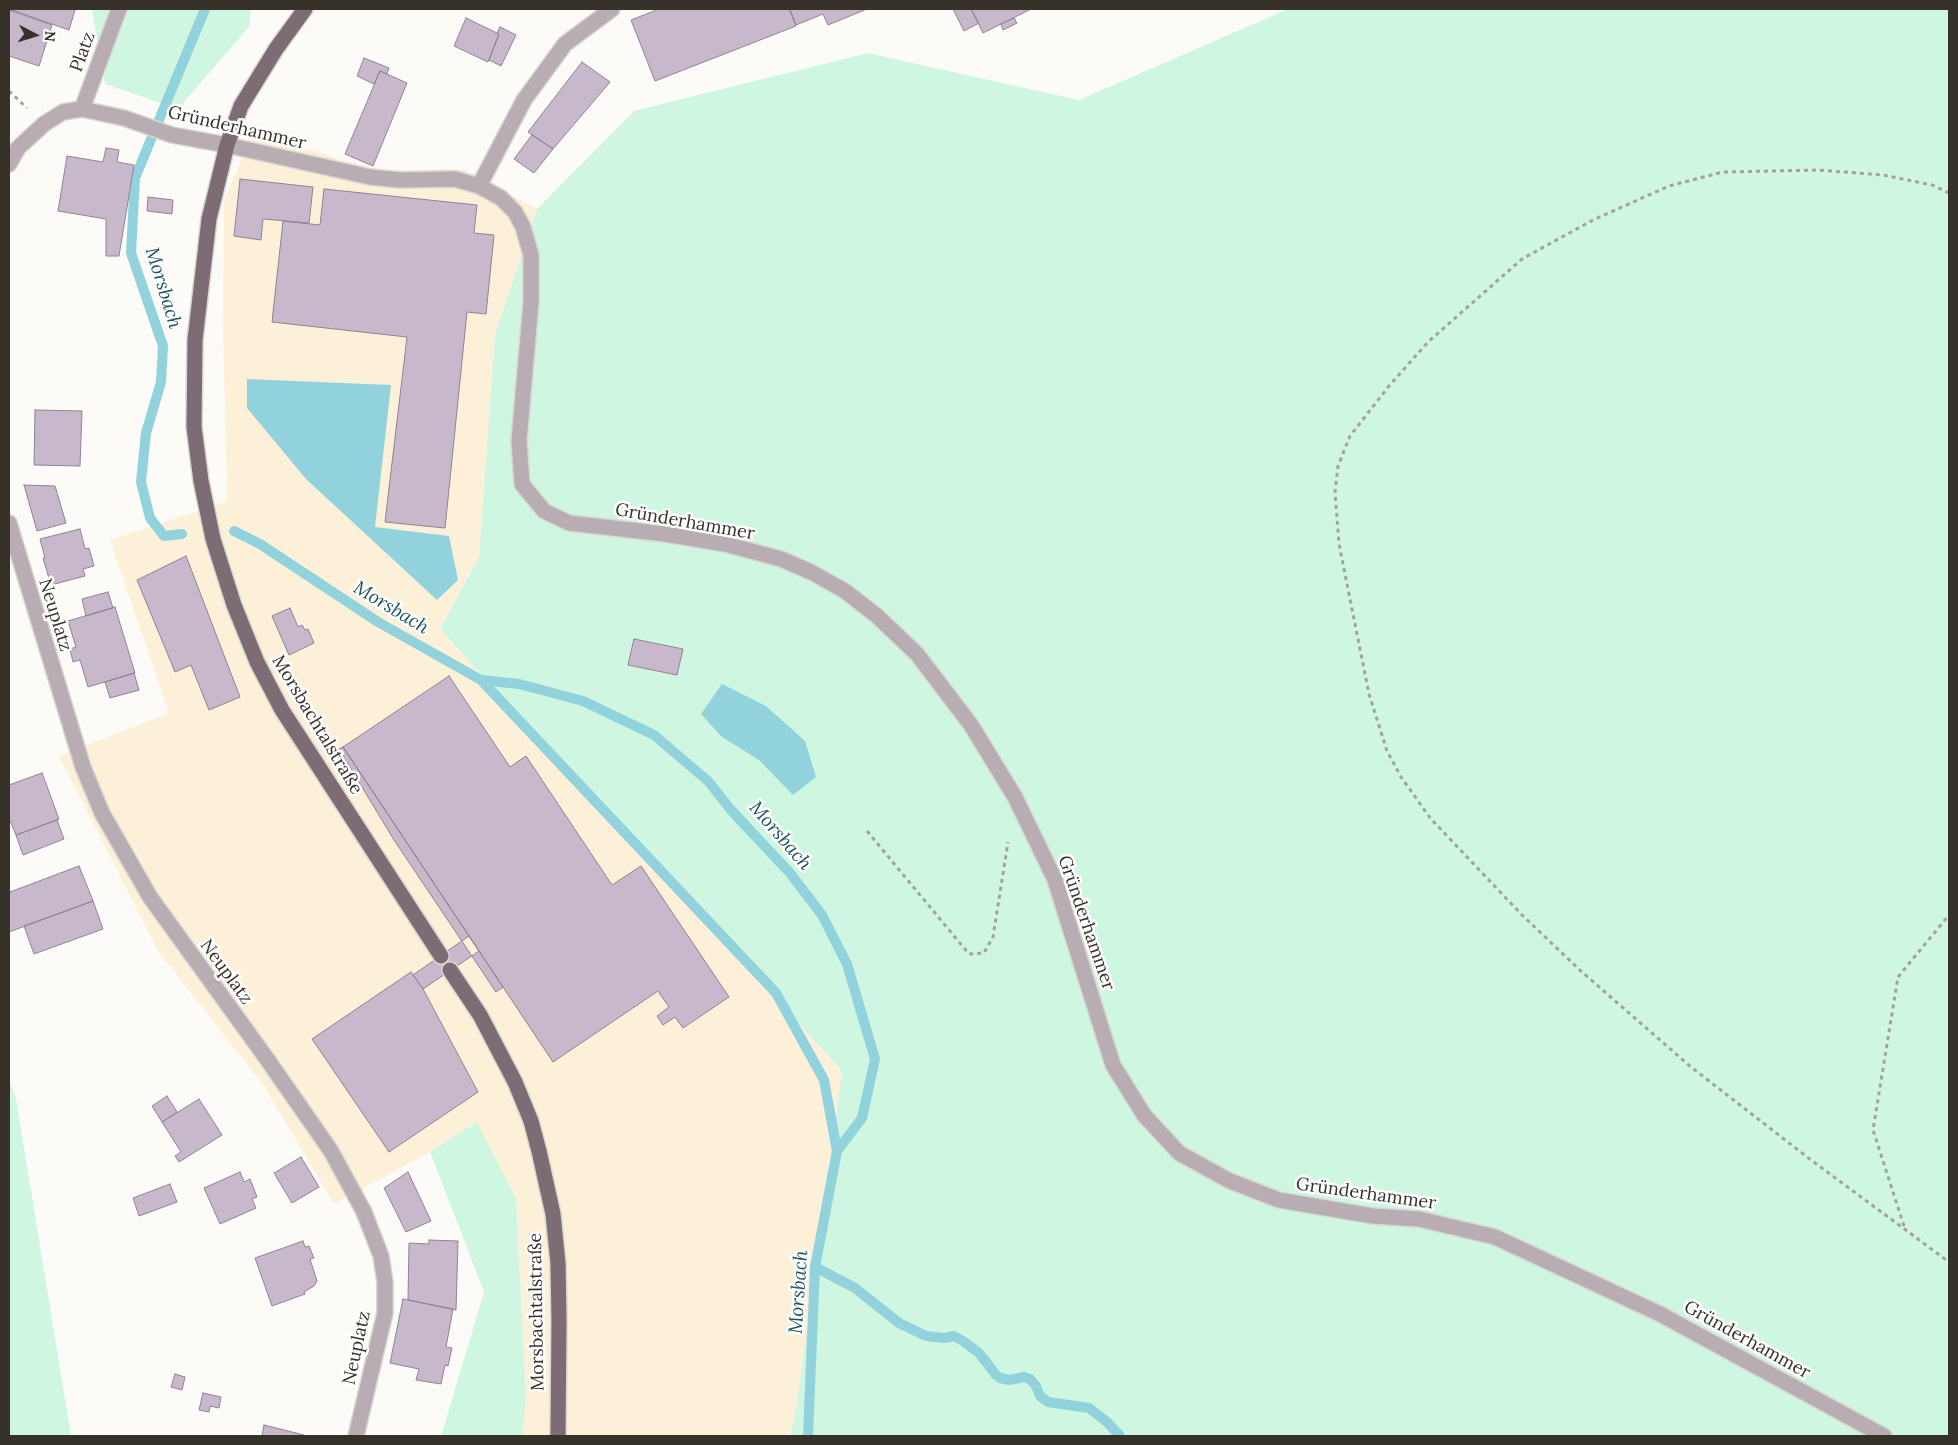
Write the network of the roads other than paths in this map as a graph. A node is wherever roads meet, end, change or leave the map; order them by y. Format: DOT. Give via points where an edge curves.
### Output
graph roads {
  1 [pos="119,9"];
  2 [pos="304,9"];
  3 [pos="612,9"];
  4 [pos="82,108"];
  5 [pos="227,145"];
  6 [pos="9,164"];
  7 [pos="479,186"];
  8 [pos="9,523"];
  9 [pos="441,956"];
  10 [pos="450,970"];
  11 [pos="356,1436"];
  12 [pos="558,1436"];
  13 [pos="1884,1436"];
  1 -- 4 [label="street, Platz"];
  2 -- 5 [label="main road, Morsbachtalstraße" via="241,106"];
  3 -- 7 [label="street" via="565,44 524,100"];
  4 -- 5 [label="street, Gründerhammer" via="172,135"];
  4 -- 6 [label="street, Gründerhammer" via="63,112 44,124 18,148"];
  5 -- 7 [label="street, Gründerhammer" via="370,176 400,180 455,179"];
  5 -- 9 [label="main road, Morsbachtalstraße" via="209,219 195,340 194,427 213,539 256,662 282,710"];
  7 -- 13 [label="street, Gründerhammer" via="501,198 515,212 531,255 532,302 519,442 522,484 544,511 569,523 725,544 781,559 845,590 917,654 971,725 1015,797 1055,880 1113,1065 1144,1115 1179,1153 1230,1181 1279,1200 1373,1216 1419,1219 1495,1237 1660,1314"];
  8 -- 11 [label="street, Neuplatz" via="83,767 102,813 150,897 331,1151 364,1212 382,1256 385,1313"];
  10 -- 12 [label="main road, Morsbachtalstraße" via="480,1015 515,1082 539,1151 553,1214 558,1263"];
}
